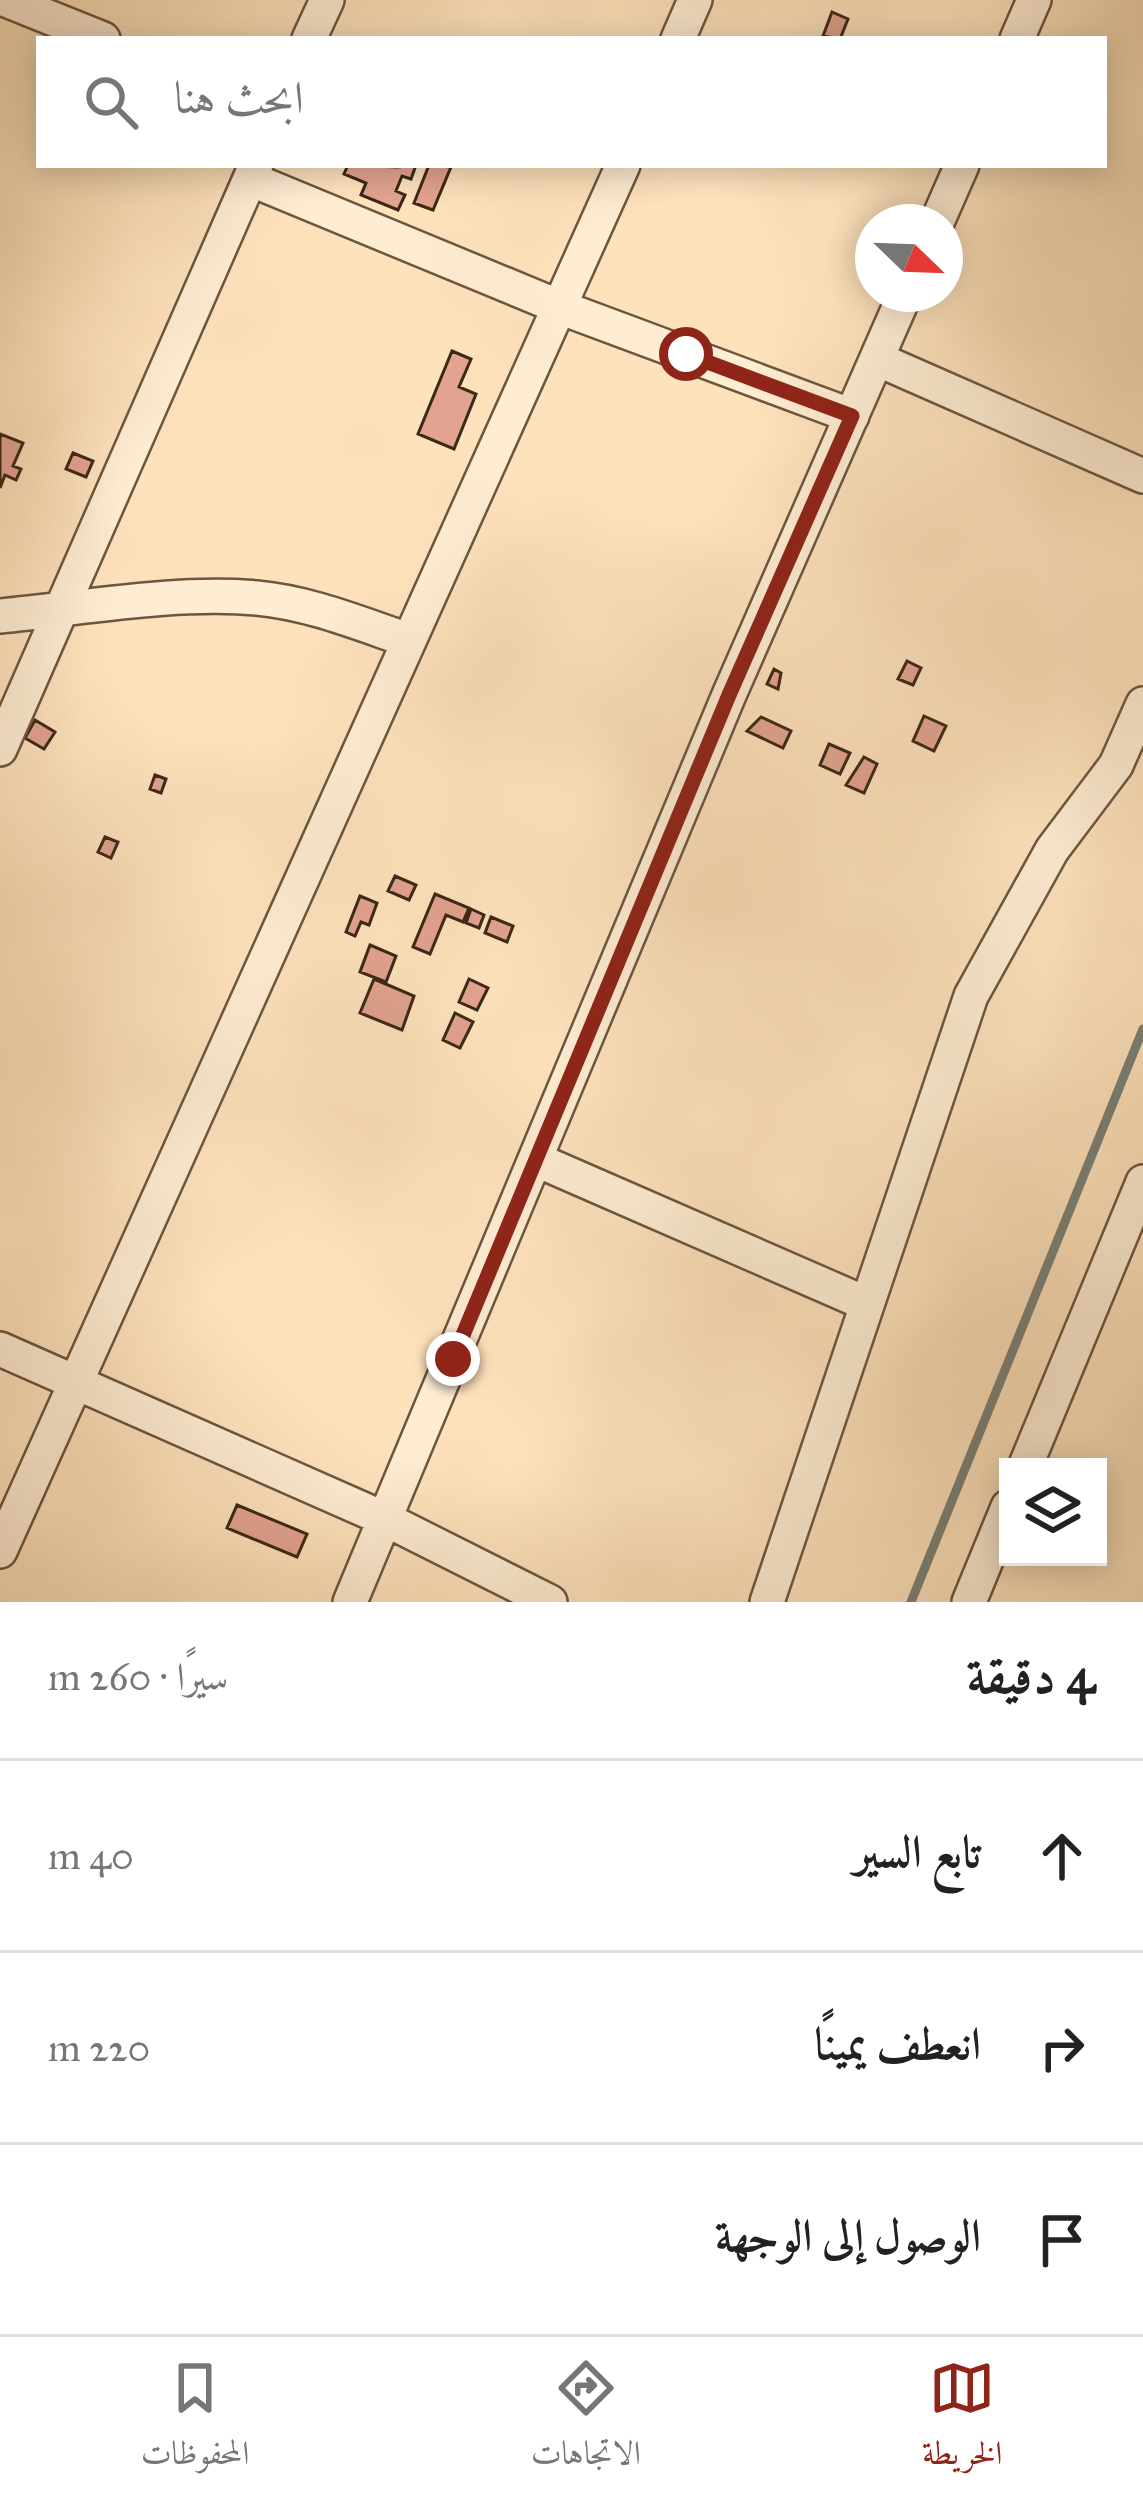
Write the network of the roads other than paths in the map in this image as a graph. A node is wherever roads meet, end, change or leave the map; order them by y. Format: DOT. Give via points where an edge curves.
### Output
graph roads {
  1 [pos="6,0"];
  2 [pos="326,0"];
  3 [pos="695,0"];
  4 [pos="1034,0"];
  5 [pos="96,36"];
  6 [pos="310,36"];
  7 [pos="679,36"];
  8 [pos="1018,36"];
  9 [pos="622,168"];
  10 [pos="961,168"];
  11 [pos="253,172"];
  12 [pos="945,204"];
  13 [pos="562,308"];
  14 [pos="897,312"];
  15 [pos="877,359"];
  16 [pos="852,416"];
  17 [pos="1143,476"];
  18 [pos="56,611"];
  19 [pos="0,616"];
  20 [pos="408,640"];
  21 [pos="1143,704"];
  22 [pos="0,749"];
  23 [pos="537,1160"];
  24 [pos="1143,1181"];
  25 [pos="867,1304"];
  26 [pos="0,1349"];
  27 [pos="75,1384"];
  28 [pos="1029,1458"];
  29 [pos="385,1519"];
  30 [pos="999,1529"];
  31 [pos="0,1551"];
  32 [pos="350,1602"];
  33 [pos="550,1602"];
  34 [pos="766,1602"];
  35 [pos="969,1602"];
  1 -- 5 [label="street"];
  2 -- 6 [label="street"];
  3 -- 7 [label="street"];
  4 -- 8 [label="street"];
  9 -- 13 [label="street"];
  10 -- 12 [label="street"];
  11 -- 13 [label="street"];
  11 -- 18 [label="street"];
  13 -- 16 [label="street"];
  13 -- 20 [label="street"];
  14 -- 15 [label="street"];
  15 -- 16 [label="street"];
  15 -- 17 [label="street"];
  16 -- 23 [label="street"];
  18 -- 19 [label="street"];
  18 -- 20 [label="street" via="258,598 325,610"];
  18 -- 22 [label="street"];
  20 -- 27 [label="street"];
  21 -- 25 [label="street" via="1116,765 1052,850 971,996"];
  23 -- 25 [label="street"];
  23 -- 29 [label="street"];
  24 -- 28 [label="street"];
  25 -- 34 [label="street"];
  26 -- 27 [label="street"];
  27 -- 29 [label="street"];
  27 -- 31 [label="street"];
  29 -- 32 [label="street"];
  29 -- 33 [label="street"];
  30 -- 35 [label="street"];
}
